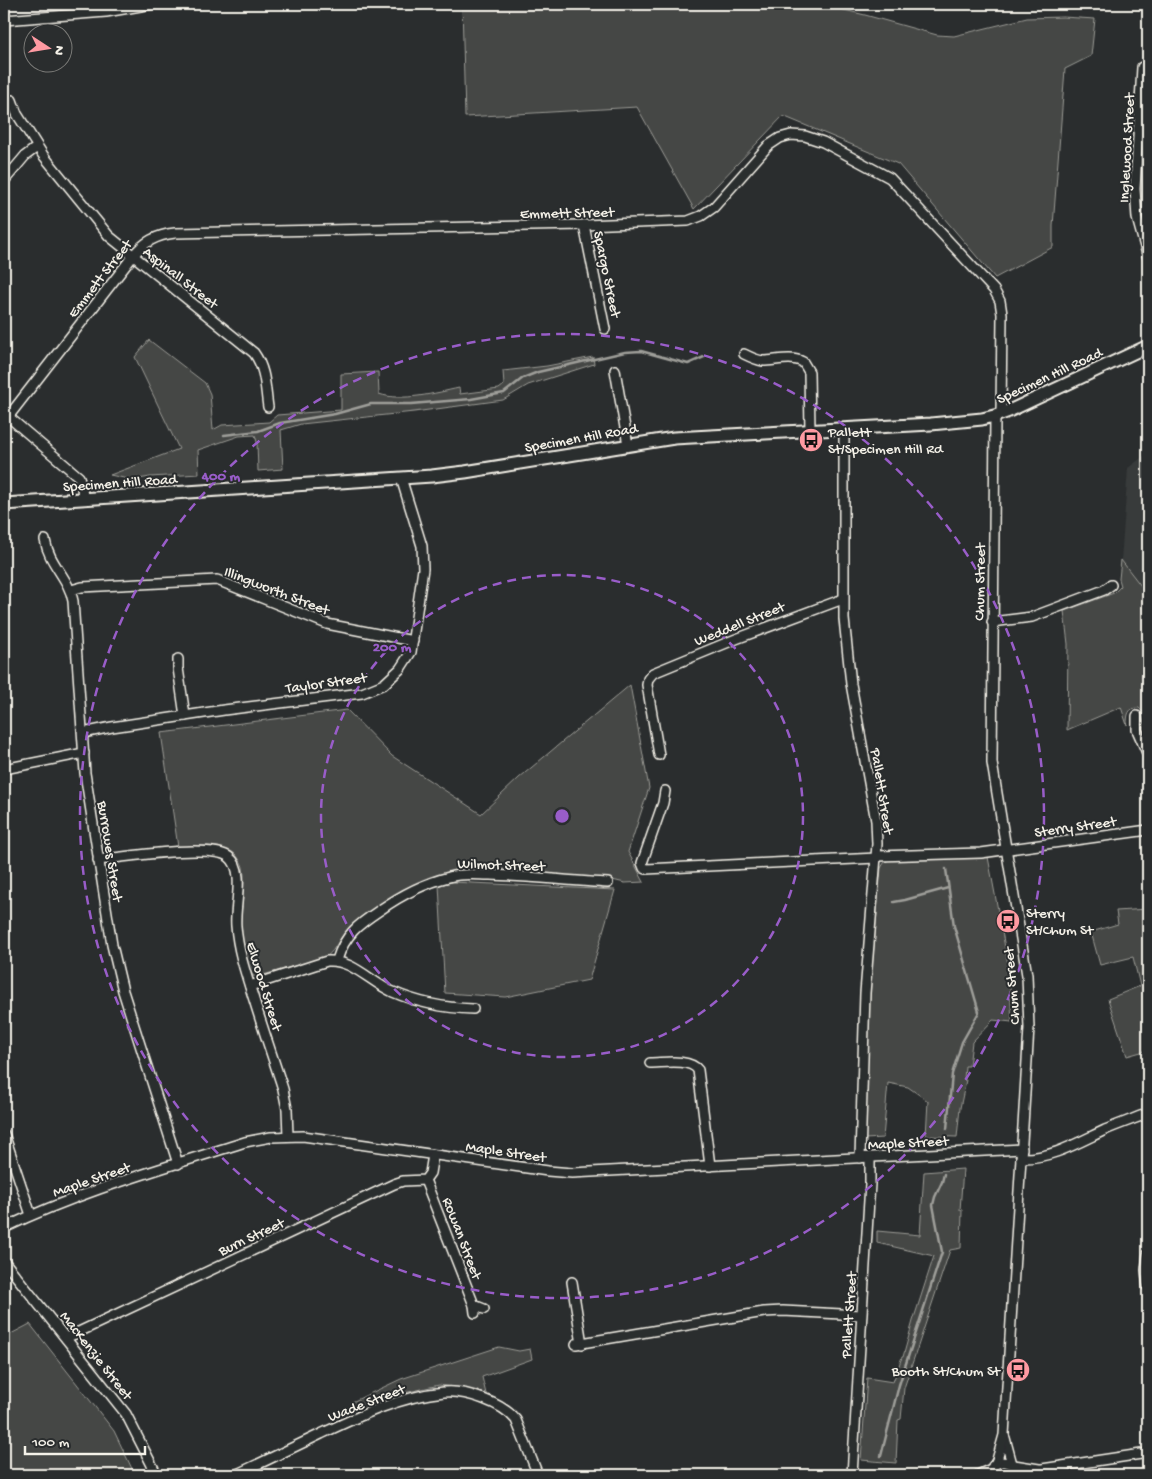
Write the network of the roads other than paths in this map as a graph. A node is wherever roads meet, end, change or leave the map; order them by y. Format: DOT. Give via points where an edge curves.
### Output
graph roads {
  1 [pos="152,4"];
  2 [pos="4,20"];
  3 [pos="1142,67"];
  4 [pos="12,100"];
  5 [pos="37,147"];
  6 [pos="4,181"];
  7 [pos="584,225"];
  8 [pos="132,256"];
  9 [pos="1148,258"];
  10 [pos="605,329"];
  11 [pos="1148,346"];
  12 [pos="744,354"];
  13 [pos="615,370"];
  14 [pos="268,406"];
  15 [pos="6,415"];
  16 [pos="998,415"];
  17 [pos="844,428"];
  18 [pos="810,430"];
  19 [pos="628,445"];
  20 [pos="401,478"];
  21 [pos="83,499"];
  22 [pos="4,504"];
  23 [pos="45,540"];
  24 [pos="1111,585"];
  25 [pos="71,590"];
  26 [pos="843,599"];
  27 [pos="992,622"];
  28 [pos="413,641"];
  29 [pos="178,659"];
  30 [pos="185,716"];
  31 [pos="1137,716"];
  32 [pos="83,733"];
  33 [pos="84,753"];
  34 [pos="659,755"];
  35 [pos="1148,755"];
  36 [pos="4,769"];
  37 [pos="666,791"];
  38 [pos="1148,830"];
  39 [pos="1005,850"];
  40 [pos="877,857"];
  41 [pos="98,860"];
  42 [pos="608,883"];
  43 [pos="337,960"];
  44 [pos="250,986"];
  45 [pos="473,1009"];
  46 [pos="650,1063"];
  47 [pos="1148,1113"];
  48 [pos="4,1134"];
  49 [pos="288,1136"];
  50 [pos="1022,1153"];
  51 [pos="433,1155"];
  52 [pos="860,1158"];
  53 [pos="870,1158"];
  54 [pos="178,1164"];
  55 [pos="710,1166"];
  56 [pos="425,1180"];
  57 [pos="31,1215"];
  58 [pos="4,1228"];
  59 [pos="1148,1254"];
  60 [pos="4,1261"];
  61 [pos="572,1282"];
  62 [pos="1148,1287"];
  63 [pos="484,1308"];
  64 [pos="862,1314"];
  65 [pos="66,1338"];
  66 [pos="1004,1435"];
  67 [pos="1148,1453"];
  68 [pos="1013,1465"];
  69 [pos="1042,1469"];
  70 [pos="991,1470"];
  71 [pos="157,1475"];
  72 [pos="235,1475"];
  73 [pos="538,1475"];
  74 [pos="852,1475"];
  75 [pos="978,1475"];
  76 [pos="1017,1475"];
  77 [pos="1027,1475"];
  1 -- 2 [label="street" via="106,12"];
  3 -- 9 [label="street, Inglewood Street" via="1135,189 1137,218"];
  4 -- 5 [label="street, Aspinall Street"];
  5 -- 6 [label="street"];
  5 -- 8 [label="street, Aspinall Street" via="101,228"];
  7 -- 8 [label="street, Emmett Street" via="175,233 153,238"];
  7 -- 10 [label="street, Spargo Street"];
  7 -- 16 [label="street, Emmett Street" via="688,221 714,207 768,146 780,138 805,136 823,142 890,178 994,290 1002,314"];
  8 -- 14 [label="street, Aspinall Street" via="254,353 264,372"];
  8 -- 15 [label="street, Emmett Street"];
  11 -- 16 [label="main road, Specimen Hill Road"];
  12 -- 18 [label="street" via="762,361 793,359 803,362 809,372"];
  13 -- 19 [label="street"];
  15 -- 21 [label="street" via="79,477"];
  16 -- 17 [label="main road, Specimen Hill Road" via="931,424"];
  16 -- 27 [label="street, Chum Street"];
  17 -- 18 [label="main road, Specimen Hill Road"];
  17 -- 26 [label="street, Pallett Street"];
  18 -- 19 [label="main road, Specimen Hill Road" via="698,436"];
  19 -- 20 [label="main road, Specimen Hill Road" via="465,472"];
  20 -- 21 [label="main road, Specimen Hill Road"];
  20 -- 28 [label="street, Taylor Street" via="423,556"];
  21 -- 22 [label="main road, Specimen Hill Road"];
  23 -- 25 [label="street, Burrowes Street" via="52,562"];
  24 -- 27 [label="street" via="1032,617"];
  25 -- 28 [label="street, Illingworth Street" via="217,580 327,624"];
  25 -- 32 [label="street, Burrowes Street"];
  26 -- 34 [label="street, Weddell Street" via="653,673 647,685"];
  26 -- 40 [label="street, Pallett Street" via="851,684 876,821"];
  27 -- 39 [label="street, Chum Street" via="992,762"];
  28 -- 30 [label="street, Taylor Street" via="400,669 384,684 369,691"];
  29 -- 30 [label="street"];
  30 -- 32 [label="street, Taylor Street"];
  31 -- 35 [label="street" via="1137,730"];
  32 -- 33 [label="street, Burrowes Street"];
  33 -- 36 [label="street"];
  33 -- 41 [label="street, Burrowes Street"];
  37 -- 40 [label="street" via="642,863 649,870"];
  38 -- 39 [label="street, Sterry Street"];
  39 -- 40 [label="street"];
  39 -- 50 [label="street, Chum Street" via="1027,975 1029,1028"];
  40 -- 52 [label="street, Pallett Street" via="865,993"];
  41 -- 44 [label="street, Elwood Street" via="200,851 229,856 238,870 236,934"];
  41 -- 54 [label="street, Burrowes Street" via="123,991"];
  42 -- 43 [label="street, Wilmot Street" via="509,876 449,877 400,898 369,918 343,942"];
  43 -- 44 [label="street"];
  43 -- 45 [label="street" via="400,995 441,1007"];
  44 -- 49 [label="street, Elwood Street" via="283,1089"];
  46 -- 55 [label="street" via="687,1063 698,1070"];
  47 -- 50 [label="street, Maple Street" via="1055,1152 1038,1157"];
  48 -- 57 [label="street"];
  49 -- 51 [label="street, Maple Street"];
  49 -- 54 [label="street, Maple Street" via="245,1142"];
  50 -- 53 [label="street, Maple Street"];
  50 -- 66 [label="street, Chum Street"];
  51 -- 55 [label="street, Maple Street" via="572,1173"];
  51 -- 56 [label="street" via="430,1173"];
  52 -- 53 [label="street, Maple Street"];
  52 -- 55 [label="street, Maple Street"];
  53 -- 64 [label="street, Pallett Street"];
  54 -- 57 [label="street, Maple Street"];
  56 -- 63 [label="street, Rowan Street" via="475,1309"];
  56 -- 65 [label="street, Burn Street" via="394,1184"];
  57 -- 58 [label="street, Maple Street"];
  59 -- 62 [label="street"];
  60 -- 65 [label="street, MacKenzie Street"];
  61 -- 64 [label="street" via="579,1344 764,1312"];
  64 -- 74 [label="street, Pallett Street"];
  65 -- 71 [label="street, MacKenzie Street" via="126,1414"];
  66 -- 68 [label="street, Chum Street"];
  66 -- 70 [label="street, Chum Street"];
  67 -- 69 [label="street"];
  68 -- 69 [label="street"];
  68 -- 70 [label="street" via="1000,1462"];
  68 -- 76 [label="street, Chum Street"];
  69 -- 77 [label="street"];
  70 -- 75 [label="street"];
  72 -- 73 [label="street, Wade Street" via="362,1415 398,1402 452,1392 491,1402 512,1414"];
}
